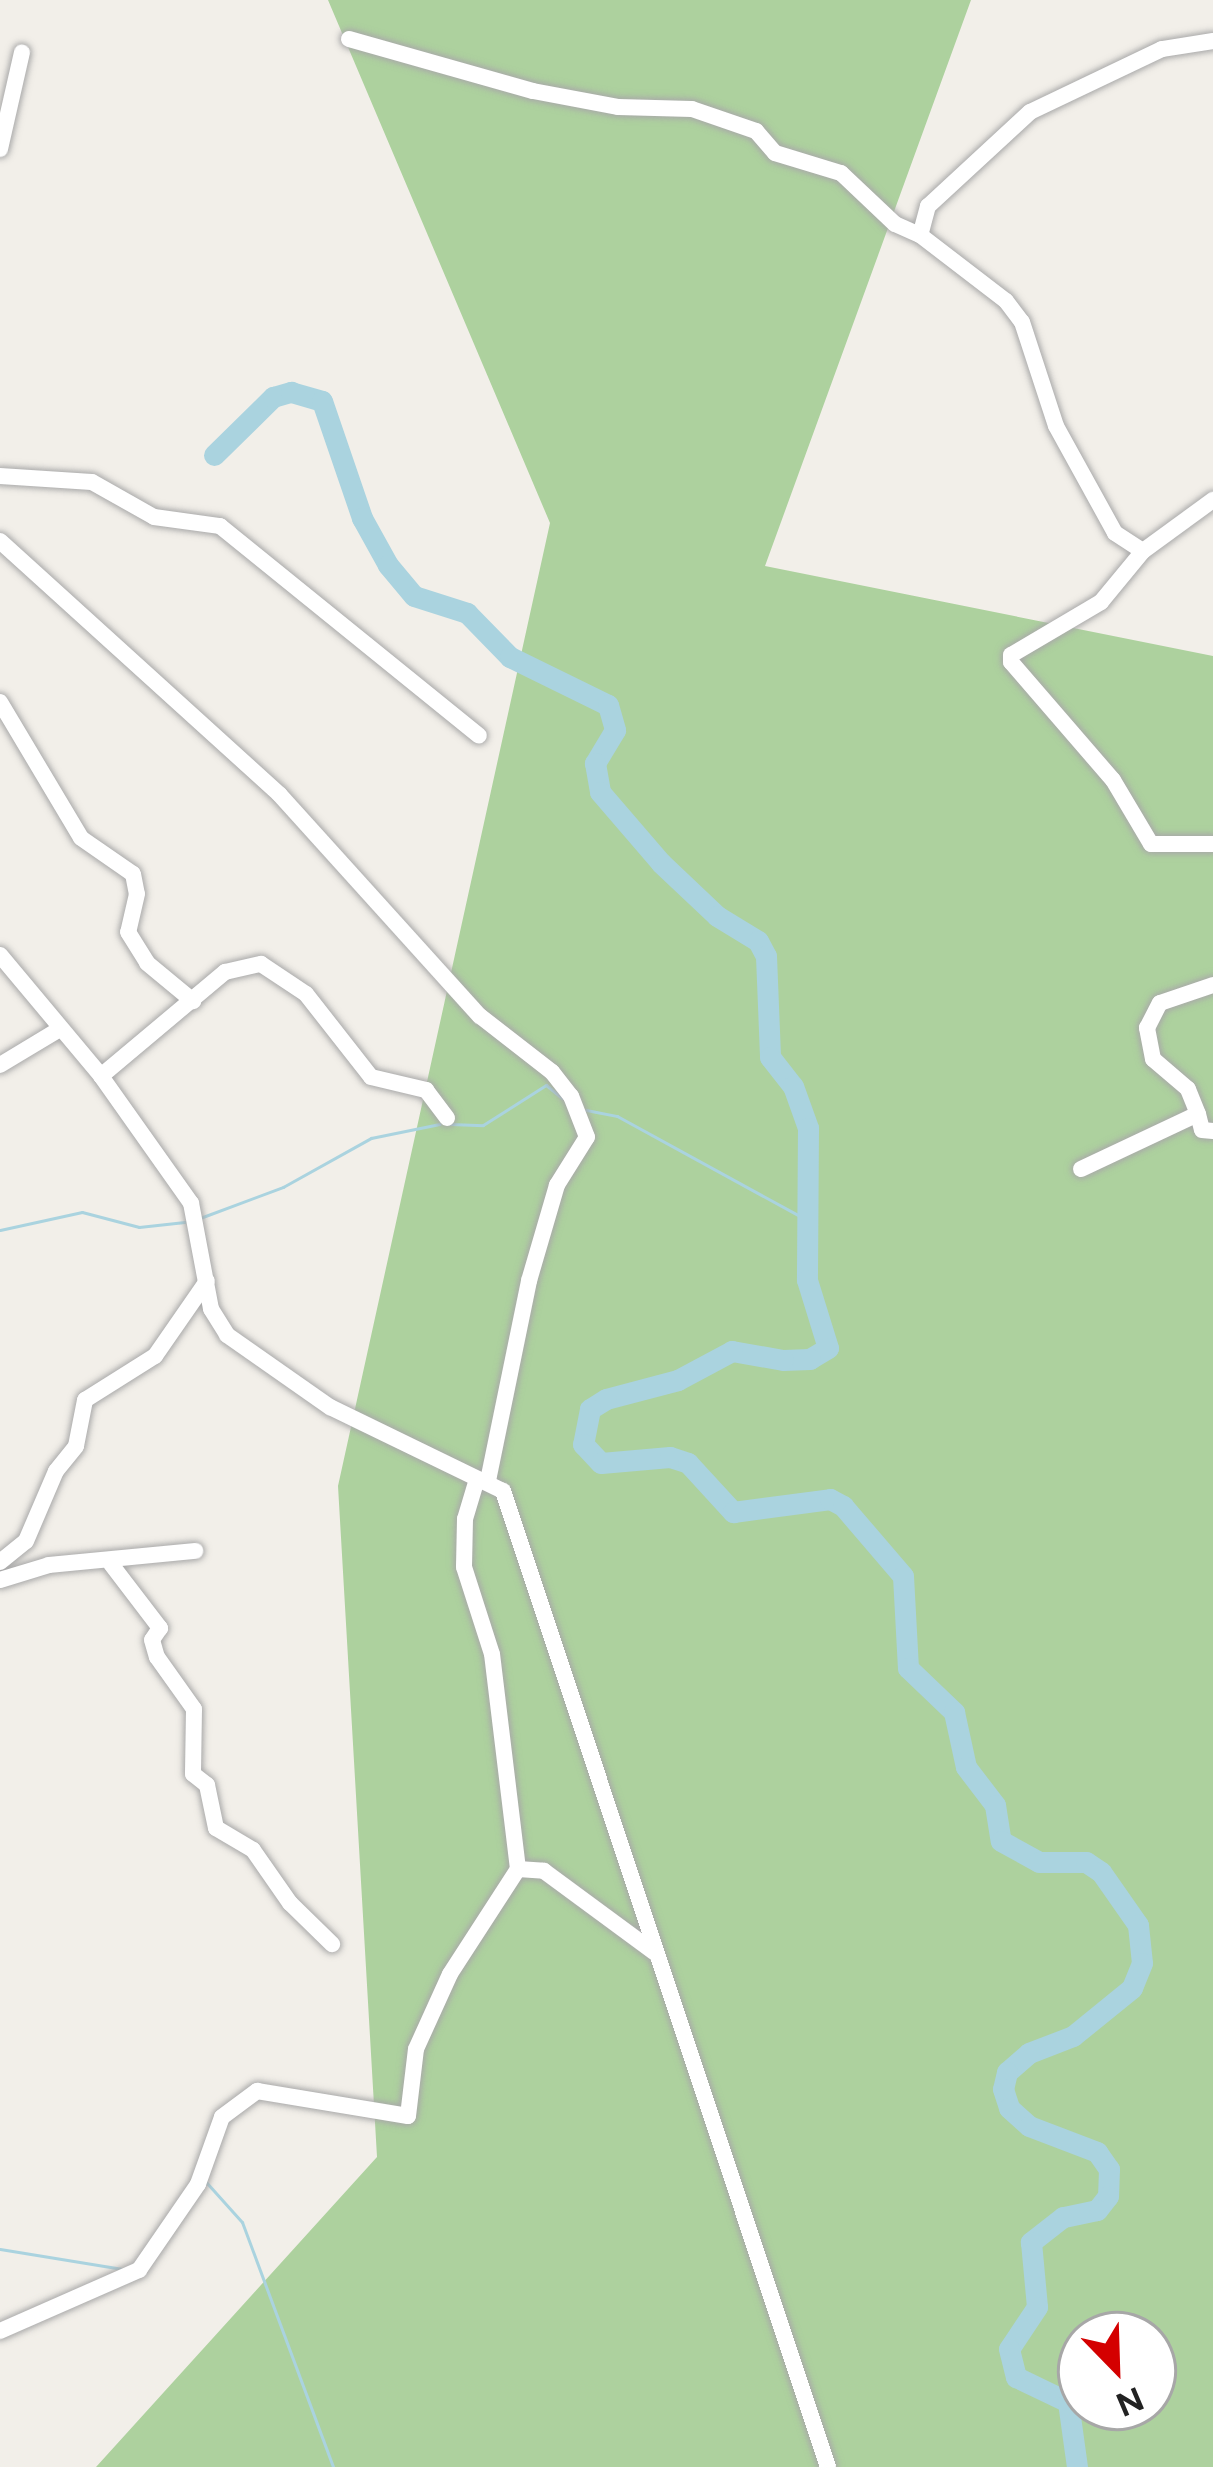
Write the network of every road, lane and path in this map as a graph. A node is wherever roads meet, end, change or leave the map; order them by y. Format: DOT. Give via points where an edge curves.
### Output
graph roads {
  1 [pos="349,40"];
  2 [pos="1213,41"];
  3 [pos="22,52"];
  4 [pos="0,149"];
  5 [pos="920,235"];
  6 [pos="0,476"];
  7 [pos="1213,500"];
  8 [pos="0,541"];
  9 [pos="1143,551"];
  10 [pos="0,702"];
  11 [pos="479,736"];
  12 [pos="1213,844"];
  13 [pos="0,955"];
  14 [pos="1213,985"];
  15 [pos="193,1001"];
  16 [pos="60,1028"];
  17 [pos="0,1065"];
  18 [pos="101,1076"];
  19 [pos="1198,1114"];
  20 [pos="447,1118"];
  21 [pos="1213,1131"];
  22 [pos="1081,1168"];
  23 [pos="207,1281"];
  24 [pos="483,1480"];
  25 [pos="195,1551"];
  26 [pos="0,1562"];
  27 [pos="111,1564"];
  28 [pos="0,1580"];
  29 [pos="518,1869"];
  30 [pos="332,1944"];
  31 [pos="654,1952"];
  32 [pos="0,2331"];
  33 [pos="828,2467"];
  1 -- 5 [label="street" via="533,91 618,107 692,109 756,131 776,153 841,173 895,224"];
  2 -- 5 [label="street" via="1162,49 1030,112 928,206"];
  3 -- 4 [label="street"];
  5 -- 9 [label="street" via="1014,311 1035,348 1056,427 1115,533"];
  6 -- 11 [label="street" via="92,482 154,517 220,526"];
  7 -- 9 [label="street"];
  8 -- 24 [label="street" via="71,597 280,795 480,1016 552,1072 574,1102 587,1137 557,1184"];
  9 -- 12 [label="street" via="1101,602 1010,662 1113,780 1150,844"];
  10 -- 15 [label="street" via="81,838 133,874 128,932 146,963"];
  13 -- 16 [label="street"];
  14 -- 19 [label="street" via="1160,1003 1147,1028 1153,1058 1188,1089"];
  15 -- 18 [label="street"];
  15 -- 20 [label="street" via="237,965 273,967 306,994 371,1077 426,1090"];
  16 -- 17 [label="street"];
  16 -- 18 [label="street"];
  18 -- 23 [label="street" via="191,1203"];
  19 -- 21 [label="street" via="1202,1130"];
  19 -- 22 [label="street"];
  23 -- 24 [label="street" via="227,1335 330,1407"];
  23 -- 26 [label="street" via="155,1356 86,1400 76,1446 56,1471 26,1541"];
  24 -- 29 [label="street" via="465,1519 464,1567 492,1654"];
  24 -- 31 [label="street" via="508,1504 521,1533"];
  25 -- 27 [label="street"];
  27 -- 28 [label="street" via="50,1565"];
  27 -- 30 [label="street" via="160,1628 152,1640 157,1657 194,1708 193,1774 207,1785 216,1828 254,1850 290,1904"];
  29 -- 31 [label="street" via="544,1871"];
  29 -- 32 [label="street" via="450,1974 416,2049 408,2116 257,2091 222,2117 198,2184 139,2270"];
  31 -- 33 [label="street"];
}
